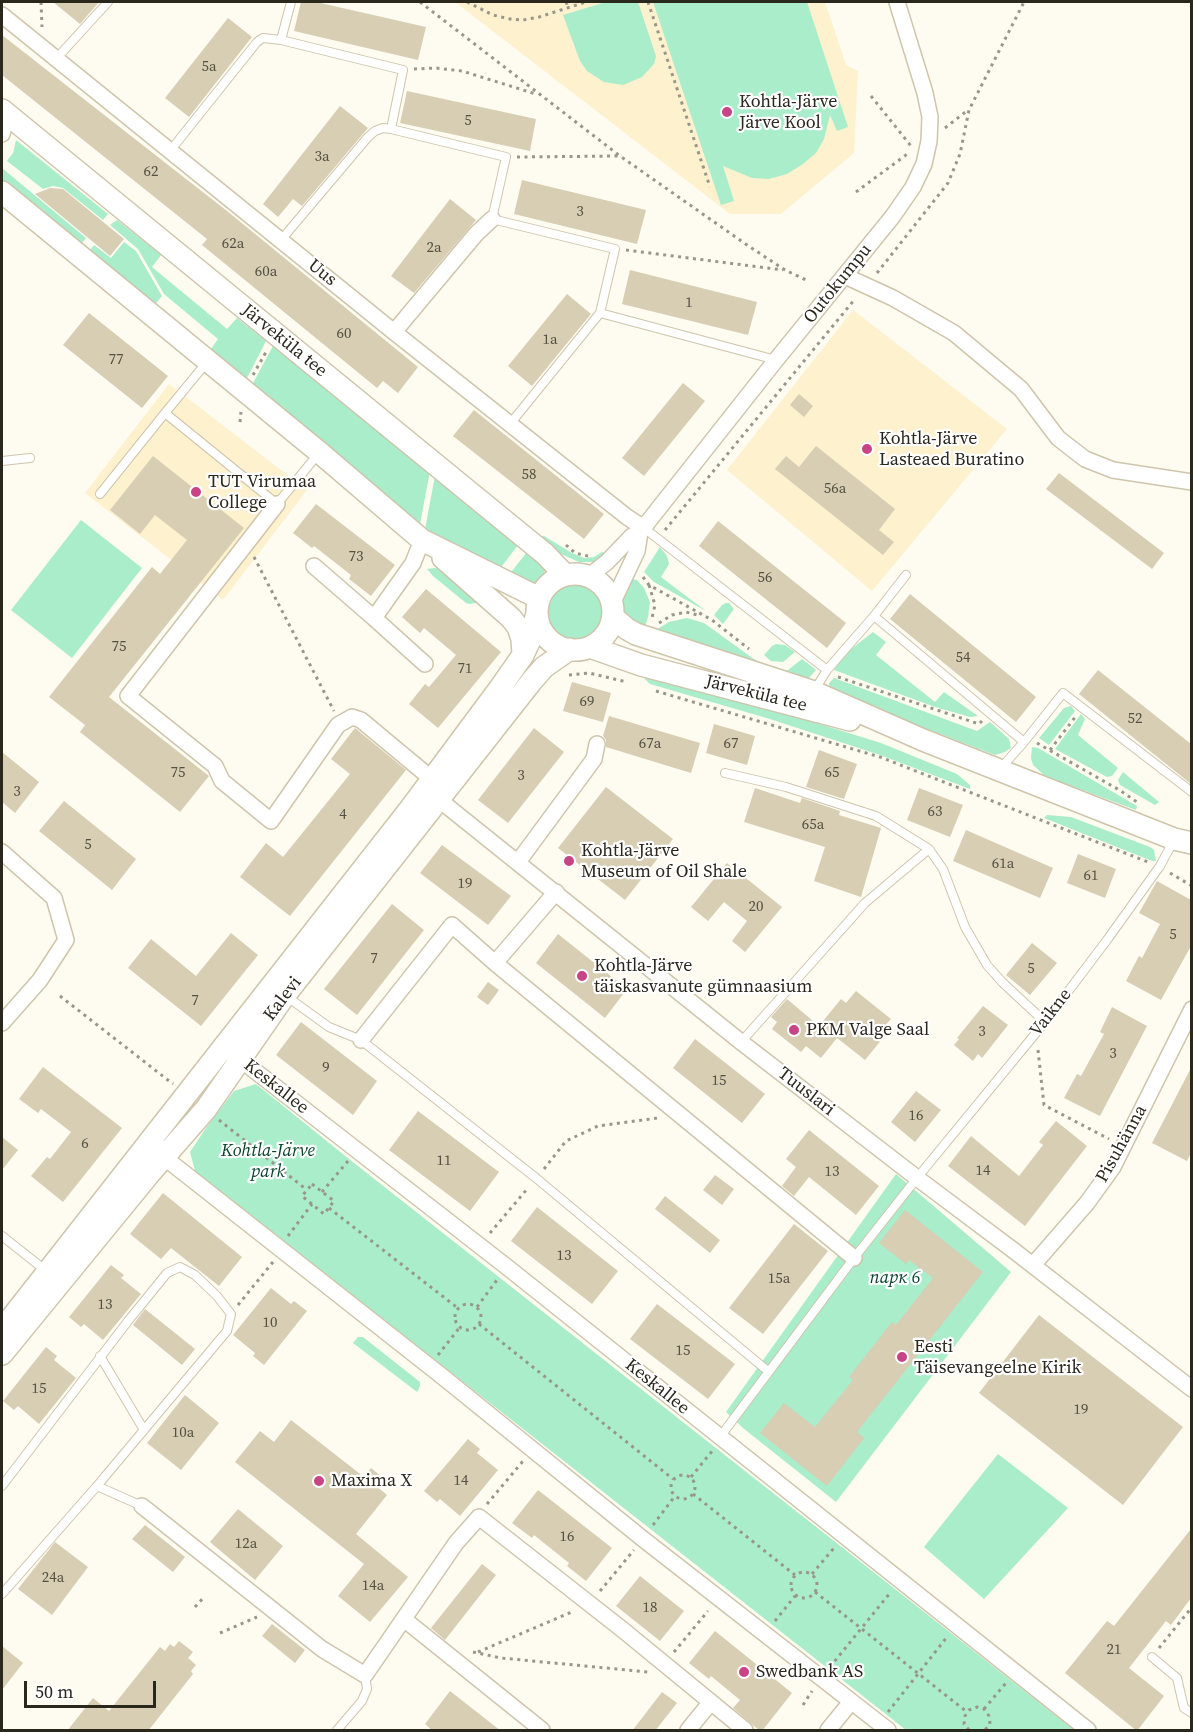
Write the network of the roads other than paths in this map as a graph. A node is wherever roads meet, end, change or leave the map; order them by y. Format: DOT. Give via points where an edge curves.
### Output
graph roads {
  1 [pos="108,2"];
  2 [pos="291,2"];
  3 [pos="897,2"];
  4 [pos="2,15"];
  5 [pos="281,40"];
  6 [pos="56,59"];
  7 [pos="2,111"];
  8 [pos="391,129"];
  9 [pos="2,134"];
  10 [pos="170,151"];
  11 [pos="2,192"];
  12 [pos="492,219"];
  13 [pos="281,240"];
  14 [pos="845,276"];
  15 [pos="600,314"];
  16 [pos="393,332"];
  17 [pos="776,360"];
  18 [pos="208,361"];
  19 [pos="165,413"];
  20 [pos="510,424"];
  21 [pos="319,452"];
  22 [pos="30,458"];
  23 [pos="2,461"];
  24 [pos="1191,482"];
  25 [pos="100,494"];
  26 [pos="277,504"];
  27 [pos="642,530"];
  28 [pos="422,540"];
  29 [pos="314,566"];
  30 [pos="565,575"];
  31 [pos="906,575"];
  32 [pos="589,576"];
  33 [pos="538,606"];
  34 [pos="612,610"];
  35 [pos="873,616"];
  36 [pos="374,618"];
  37 [pos="580,648"];
  38 [pos="523,655"];
  39 [pos="425,664"];
  40 [pos="827,670"];
  41 [pos="812,700"];
  42 [pos="1024,742"];
  43 [pos="597,744"];
  44 [pos="1000,769"];
  45 [pos="725,772"];
  46 [pos="435,789"];
  47 [pos="1191,792"];
  48 [pos="1183,841"];
  49 [pos="929,849"];
  50 [pos="2,852"];
  51 [pos="518,862"];
  52 [pos="556,892"];
  53 [pos="495,963"];
  54 [pos="285,995"];
  55 [pos="1191,1009"];
  56 [pos="1045,1022"];
  57 [pos="2,1023"];
  58 [pos="361,1040"];
  59 [pos="741,1042"];
  60 [pos="232,1053"];
  61 [pos="176,1108"];
  62 [pos="165,1158"];
  63 [pos="917,1178"];
  64 [pos="2,1236"];
  65 [pos="854,1258"];
  66 [pos="1033,1265"];
  67 [pos="54,1277"];
  68 [pos="2,1330"];
  69 [pos="2,1354"];
  70 [pos="100,1356"];
  71 [pos="769,1372"];
  72 [pos="1191,1389"];
  73 [pos="144,1430"];
  74 [pos="720,1437"];
  75 [pos="2,1486"];
  76 [pos="98,1486"];
  77 [pos="142,1506"];
  78 [pos="2,1594"];
  79 [pos="405,1620"];
  80 [pos="1152,1657"];
  81 [pos="365,1675"];
  82 [pos="711,1702"];
  83 [pos="851,1702"];
  84 [pos="1191,1713"];
  85 [pos="885,1724"];
  86 [pos="337,1731"];
  87 [pos="542,1731"];
  88 [pos="688,1731"];
  89 [pos="746,1731"];
  90 [pos="828,1731"];
  91 [pos="1088,1731"];
  1 -- 6 [label="lane"];
  2 -- 5 [label="lane"];
  3 -- 14 [label="street, Outokumpu" via="925,93 929,141 913,187"];
  4 -- 6 [label="street, Uus"];
  5 -- 8 [label="lane" via="404,70"];
  5 -- 10 [label="lane" via="263,38 257,42"];
  6 -- 10 [label="street, Uus"];
  7 -- 9 [label="street, Järveküla tee"];
  7 -- 30 [label="main road, Järveküla tee" via="545,554"];
  8 -- 12 [label="lane" via="506,157"];
  8 -- 13 [label="lane" via="383,128 368,137"];
  10 -- 13 [label="street, Uus"];
  11 -- 18 [label="main road"];
  12 -- 15 [label="lane" via="615,249"];
  12 -- 16 [label="street"];
  13 -- 16 [label="street, Uus"];
  14 -- 17 [label="street, Outokumpu"];
  14 -- 24 [label="street" via="893,297 954,333 1021,389 1058,438 1084,459 1113,470"];
  15 -- 17 [label="lane"];
  15 -- 20 [label="lane"];
  16 -- 20 [label="street, Uus"];
  17 -- 27 [label="street, Outokumpu"];
  18 -- 19 [label="lane"];
  18 -- 21 [label="main road"];
  19 -- 25 [label="lane"];
  19 -- 26 [label="lane"];
  20 -- 27 [label="street, Uus"];
  21 -- 26 [label="lane"];
  21 -- 28 [label="main road"];
  22 -- 23 [label="lane"];
  26 -- 46 [label="street, Tuuslari" via="128,696 215,766 222,781 271,821 340,723 352,717 361,720"];
  27 -- 32 [label="street, Outokumpu"];
  27 -- 34 [label="street, Outokumpu"];
  27 -- 40 [label="lane"];
  28 -- 33 [label="main road"];
  28 -- 36 [label="street" via="413,562"];
  28 -- 38 [label="main road" via="511,618 522,639"];
  29 -- 36 [label="street"];
  30 -- 32 [label="main road"];
  30 -- 33 [label="main road" via="545,588"];
  31 -- 35 [label="lane"];
  32 -- 34 [label="main road" via="607,591"];
  33 -- 37 [label="main road" via="543,633 564,648"];
  33 -- 38 [label="main road, Kalevi"];
  34 -- 37 [label="main road" via="609,629 601,640"];
  34 -- 41 [label="main road, Järveküla tee" via="627,629"];
  35 -- 40 [label="lane"];
  35 -- 42 [label="lane"];
  36 -- 39 [label="street"];
  37 -- 41 [label="main road, Järveküla tee" via="641,665"];
  37 -- 46 [label="main road, Kalevi" via="544,667"];
  38 -- 46 [label="main road, Kalevi"];
  40 -- 41 [label="lane"];
  41 -- 44 [label="main road, Järveküla tee"];
  42 -- 44 [label="lane"];
  42 -- 47 [label="lane" via="1064,693"];
  43 -- 51 [label="street" via="594,759"];
  44 -- 48 [label="main road, Järveküla tee"];
  45 -- 49 [label="lane" via="876,816"];
  46 -- 51 [label="street, Tuuslari"];
  46 -- 54 [label="main road, Kalevi"];
  46 -- 60 [label="main road, Kalevi"];
  48 -- 56 [label="lane, Vaikne" via="1160,866"];
  49 -- 56 [label="lane" via="943,869 965,927 987,965"];
  49 -- 59 [label="lane" via="865,903"];
  50 -- 57 [label="street" via="54,898 66,940 40,980"];
  51 -- 52 [label="street, Tuuslari"];
  52 -- 53 [label="street"];
  52 -- 59 [label="street, Tuuslari"];
  53 -- 58 [label="street" via="452,925"];
  53 -- 65 [label="street"];
  54 -- 58 [label="lane" via="329,1028"];
  54 -- 60 [label="main road, Kalevi"];
  55 -- 66 [label="street, Pisuhänna" via="1113,1167"];
  56 -- 63 [label="lane, Vaikne"];
  58 -- 71 [label="lane" via="536,1178"];
  59 -- 63 [label="street, Tuuslari"];
  60 -- 61 [label="main road, Kalevi"];
  60 -- 62 [label="main road, Kalevi" via="206,1109"];
  60 -- 74 [label="street, Keskallee"];
  61 -- 62 [label="street" via="163,1134"];
  61 -- 67 [label="main road, Kalevi"];
  62 -- 67 [label="main road, Kalevi"];
  62 -- 83 [label="street"];
  63 -- 65 [label="lane, Vaikne"];
  63 -- 66 [label="street, Tuuslari"];
  64 -- 67 [label="lane"];
  65 -- 71 [label="lane, Vaikne"];
  66 -- 72 [label="street, Tuuslari"];
  67 -- 68 [label="main road, Kalevi"];
  67 -- 69 [label="main road, Kalevi"];
  70 -- 73 [label="lane"];
  70 -- 73 [label="lane" via="167,1273 180,1268 195,1275 231,1314 227,1331"];
  70 -- 75 [label="lane"];
  71 -- 74 [label="lane, Vaikne"];
  73 -- 76 [label="lane"];
  74 -- 91 [label="street, Keskallee"];
  76 -- 77 [label="lane"];
  76 -- 78 [label="lane"];
  77 -- 81 [label="street" via="322,1649"];
  79 -- 81 [label="street"];
  79 -- 82 [label="street" via="456,1543 479,1517"];
  79 -- 87 [label="street"];
  80 -- 84 [label="lane" via="1177,1678 1184,1708"];
  81 -- 86 [label="lane" via="367,1689 362,1701"];
  82 -- 88 [label="street"];
  82 -- 89 [label="street"];
  83 -- 85 [label="street"];
  83 -- 90 [label="street"];
}
